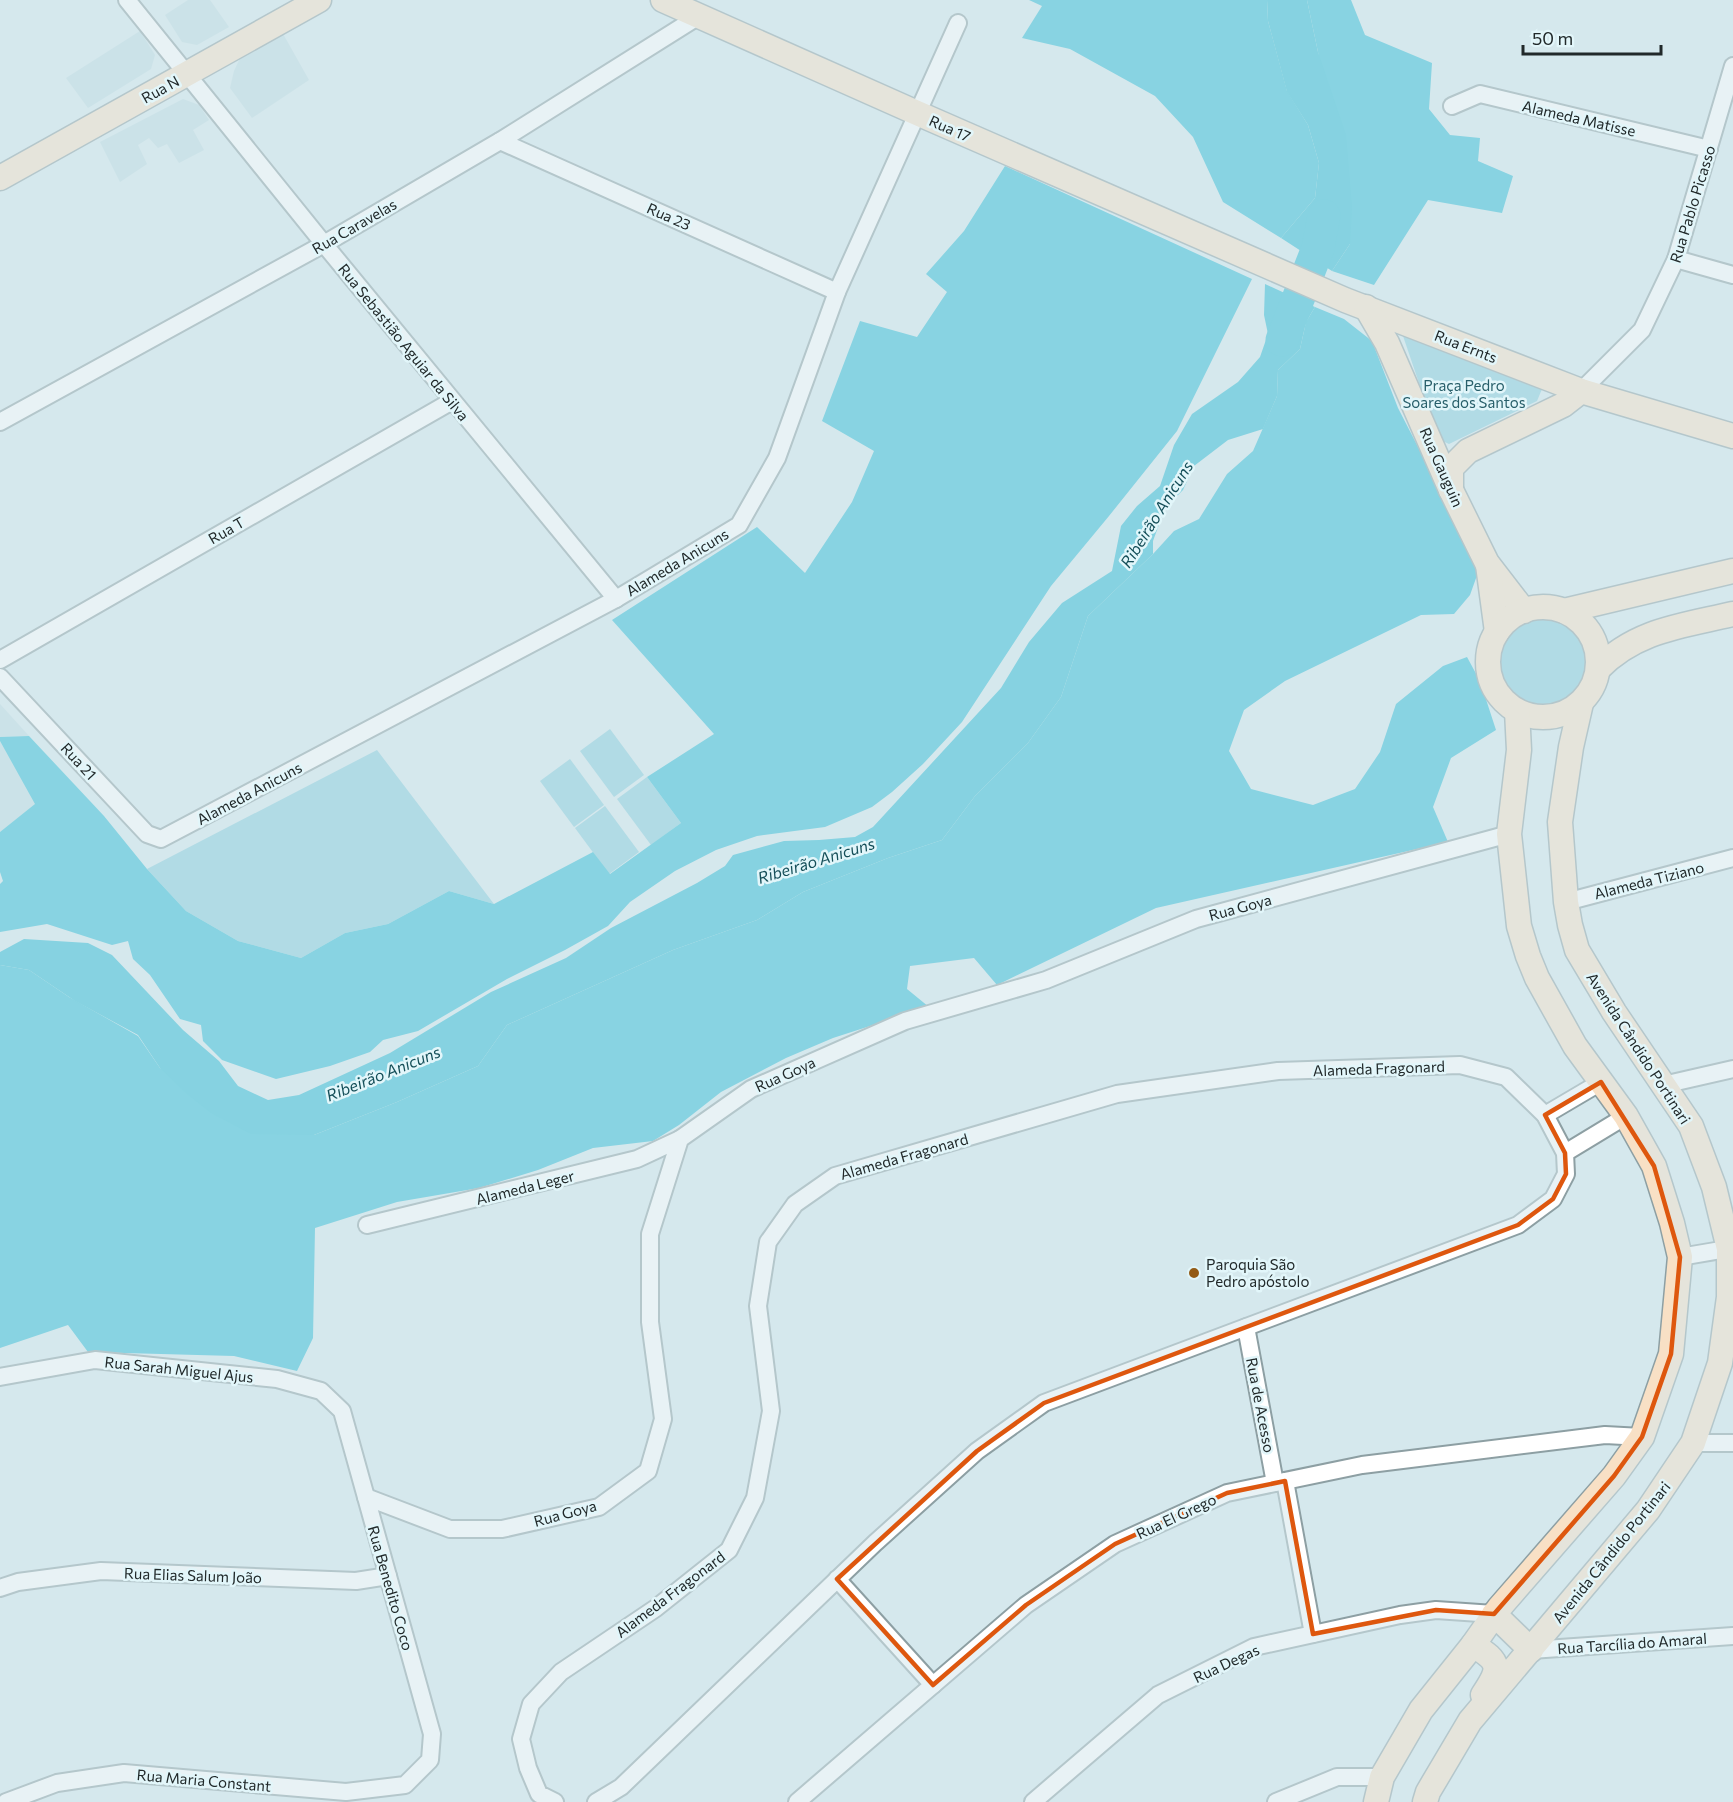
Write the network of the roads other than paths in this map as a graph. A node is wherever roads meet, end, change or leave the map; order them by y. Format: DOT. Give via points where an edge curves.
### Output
graph roads {
  1 [pos="127,0"];
  2 [pos="320,0"];
  3 [pos="663,0"];
  4 [pos="699,16"];
  5 [pos="958,22"];
  6 [pos="1733,66"];
  7 [pos="186,75"];
  8 [pos="1452,106"];
  9 [pos="917,113"];
  10 [pos="500,141"];
  11 [pos="1709,148"];
  12 [pos="0,178"];
  13 [pos="324,244"];
  14 [pos="1239,254"];
  15 [pos="1676,259"];
  16 [pos="1733,275"];
  17 [pos="837,292"];
  18 [pos="1355,303"];
  19 [pos="1581,391"];
  20 [pos="452,400"];
  21 [pos="0,422"];
  22 [pos="1733,436"];
  23 [pos="1451,490"];
  24 [pos="1487,563"];
  25 [pos="1733,571"];
  26 [pos="616,599"];
  27 [pos="1524,611"];
  28 [pos="1564,611"];
  29 [pos="1733,614"];
  30 [pos="1497,632"];
  31 [pos="0,660"];
  32 [pos="1598,669"];
  33 [pos="0,677"];
  34 [pos="1581,703"];
  35 [pos="1517,711"];
  36 [pos="1509,834"];
  37 [pos="161,839"];
  38 [pos="1733,858"];
  39 [pos="1566,902"];
  40 [pos="1733,1069"];
  41 [pos="1601,1082"];
  42 [pos="1663,1085"];
  43 [pos="1545,1115"];
  44 [pos="1626,1116"];
  45 [pos="680,1139"];
  46 [pos="1565,1153"];
  47 [pos="367,1226"];
  48 [pos="1731,1248"];
  49 [pos="1680,1257"];
  50 [pos="1246,1327"];
  51 [pos="0,1377"];
  52 [pos="321,1391"];
  53 [pos="1642,1437"];
  54 [pos="1693,1443"];
  55 [pos="1733,1443"];
  56 [pos="1280,1482"];
  57 [pos="366,1497"];
  58 [pos="388,1576"];
  59 [pos="837,1579"];
  60 [pos="0,1588"];
  61 [pos="1494,1614"];
  62 [pos="1313,1634"];
  63 [pos="1733,1636"];
  64 [pos="1473,1645"];
  65 [pos="1531,1650"];
  66 [pos="933,1685"];
  67 [pos="1470,1721"];
  68 [pos="1382,1777"];
  69 [pos="405,1785"];
  70 [pos="6,1802"];
  71 [pos="555,1802"];
  72 [pos="596,1802"];
  73 [pos="797,1802"];
  74 [pos="1033,1802"];
  75 [pos="1276,1802"];
  76 [pos="1376,1802"];
  77 [pos="1425,1802"];
  1 -- 7 [label="street, Rua Sebastião Aguiar da Silva"];
  2 -- 7 [label="street, Rua N"];
  3 -- 4 [label="street, Rua 17"];
  4 -- 9 [label="street, Rua 17"];
  4 -- 10 [label="street, Rua Caravelas"];
  5 -- 9 [label="street, Alameda Anicuns"];
  6 -- 11 [label="street, Rua Pablo Picasso"];
  7 -- 12 [label="street, Rua N"];
  7 -- 13 [label="street, Rua Sebastião Aguiar da Silva"];
  8 -- 11 [label="street, Alameda Matisse" via="1480,94"];
  9 -- 14 [label="street, Rua 17"];
  9 -- 17 [label="street, Alameda Anicuns"];
  10 -- 13 [label="street, Rua Caravelas"];
  10 -- 17 [label="street, Rua 23"];
  11 -- 15 [label="street, Rua Pablo Picasso"];
  13 -- 20 [label="street, Rua Sebastião Aguiar da Silva"];
  13 -- 21 [label="street, Rua Caravelas"];
  14 -- 18 [label="street, Rua Ernts"];
  15 -- 16 [label="street"];
  15 -- 19 [label="street, Rua Pablo Picasso" via="1642,330"];
  17 -- 26 [label="street, Alameda Anicuns" via="777,458 739,525"];
  18 -- 19 [label="street, Rua Ernts"];
  18 -- 23 [label="street, Rua Gauguin" via="1387,343"];
  19 -- 22 [label="street, Rua Ernts"];
  19 -- 23 [label="street, Rua Pablo Picasso" via="1563,405 1468,451 1451,468"];
  20 -- 26 [label="street, Rua Sebastião Aguiar da Silva"];
  20 -- 31 [label="street, Rua T"];
  23 -- 24 [label="street, Rua Gauguin"];
  24 -- 27 [label="street, Rua Gauguin"];
  24 -- 30 [label="street, Rua Gauguin"];
  25 -- 28 [label="street"];
  26 -- 37 [label="street, Alameda Anicuns"];
  27 -- 28 [label="street"];
  27 -- 30 [label="street"];
  28 -- 32 [label="street" via="1591,634 1598,651"];
  29 -- 32 [label="street" via="1651,634 1627,644"];
  30 -- 35 [label="street" via="1488,667 1492,685"];
  32 -- 34 [label="street" via="1593,687"];
  33 -- 37 [label="street, Rua 21" via="147,834"];
  34 -- 35 [label="street" via="1551,717"];
  34 -- 39 [label="street, Avenida Cândido Portinari" via="1560,822"];
  35 -- 36 [label="street" via="1519,750"];
  36 -- 41 [label="street" via="1520,926 1528,956 1575,1046"];
  36 -- 45 [label="street, Rua Goya" via="1196,919 1046,980 905,1021 751,1089"];
  38 -- 39 [label="street, Alameda Tiziano"];
  39 -- 42 [label="street, Avenida Cândido Portinari" via="1577,950"];
  40 -- 42 [label="street"];
  41 -- 43 [label="street"];
  41 -- 44 [label="street"];
  42 -- 48 [label="street, Avenida Cândido Portinari" via="1690,1126 1714,1187"];
  43 -- 46 [label="street, Alameda Fragonard"];
  43 -- 71 [label="street, Alameda Fragonard" via="1506,1077 1460,1065 1278,1071 1117,1094 835,1176 795,1204 768,1242 758,1306 771,1412 755,1498 729,1550 656,1608 561,1672 531,1704 521,1739 528,1768 539,1794"];
  44 -- 46 [label="street"];
  44 -- 49 [label="street" via="1654,1166"];
  45 -- 47 [label="street, Alameda Leger" via="637,1159"];
  45 -- 57 [label="street, Rua Goya" via="650,1234 650,1322 663,1419 648,1471 599,1506 502,1529 450,1529"];
  46 -- 50 [label="street" via="1566,1173 1553,1199 1518,1225"];
  48 -- 49 [label="street"];
  48 -- 54 [label="street, Avenida Cândido Portinari" via="1720,1363"];
  49 -- 53 [label="street" via="1671,1354"];
  50 -- 56 [label="street, Rua de Acesso"];
  50 -- 59 [label="street" via="1044,1403 977,1450"];
  51 -- 52 [label="street, Rua Sarah Miguel Ajus" via="95,1360 277,1379"];
  52 -- 57 [label="street, Rua Benedito Coco" via="342,1411"];
  53 -- 56 [label="street, Rua El Grego" via="1605,1435 1362,1465"];
  53 -- 61 [label="street" via="1614,1476"];
  54 -- 55 [label="street"];
  54 -- 65 [label="street, Avenida Cândido Portinari" via="1648,1510"];
  56 -- 62 [label="street, Rua de Acesso"];
  56 -- 66 [label="street, Rua El Grego" via="1227,1493 1115,1544 1026,1605"];
  57 -- 58 [label="street, Rua Benedito Coco"];
  58 -- 60 [label="street, Rua Elias Salum João" via="356,1581 101,1571"];
  58 -- 69 [label="street, Rua Benedito Coco" via="432,1734 429,1760"];
  59 -- 66 [label="street"];
  59 -- 72 [label="street" via="621,1787"];
  61 -- 62 [label="street, Rua Degas" via="1436,1610"];
  61 -- 64 [label="street"];
  61 -- 65 [label="street"];
  62 -- 74 [label="street, Rua Degas" via="1254,1647 1158,1695"];
  63 -- 65 [label="street, Rua Tarcília do Amaral"];
  64 -- 67 [label="street" via="1496,1664"];
  64 -- 68 [label="street" via="1421,1710"];
  65 -- 67 [label="street, Avenida Cândido Portinari"];
  66 -- 73 [label="street, Rua El Grego"];
  67 -- 77 [label="street, Avenida Cândido Portinari"];
  68 -- 75 [label="street" via="1337,1777"];
  68 -- 76 [label="street"];
  69 -- 70 [label="street, Rua Maria Constant" via="346,1792 124,1773 57,1783"];
}
